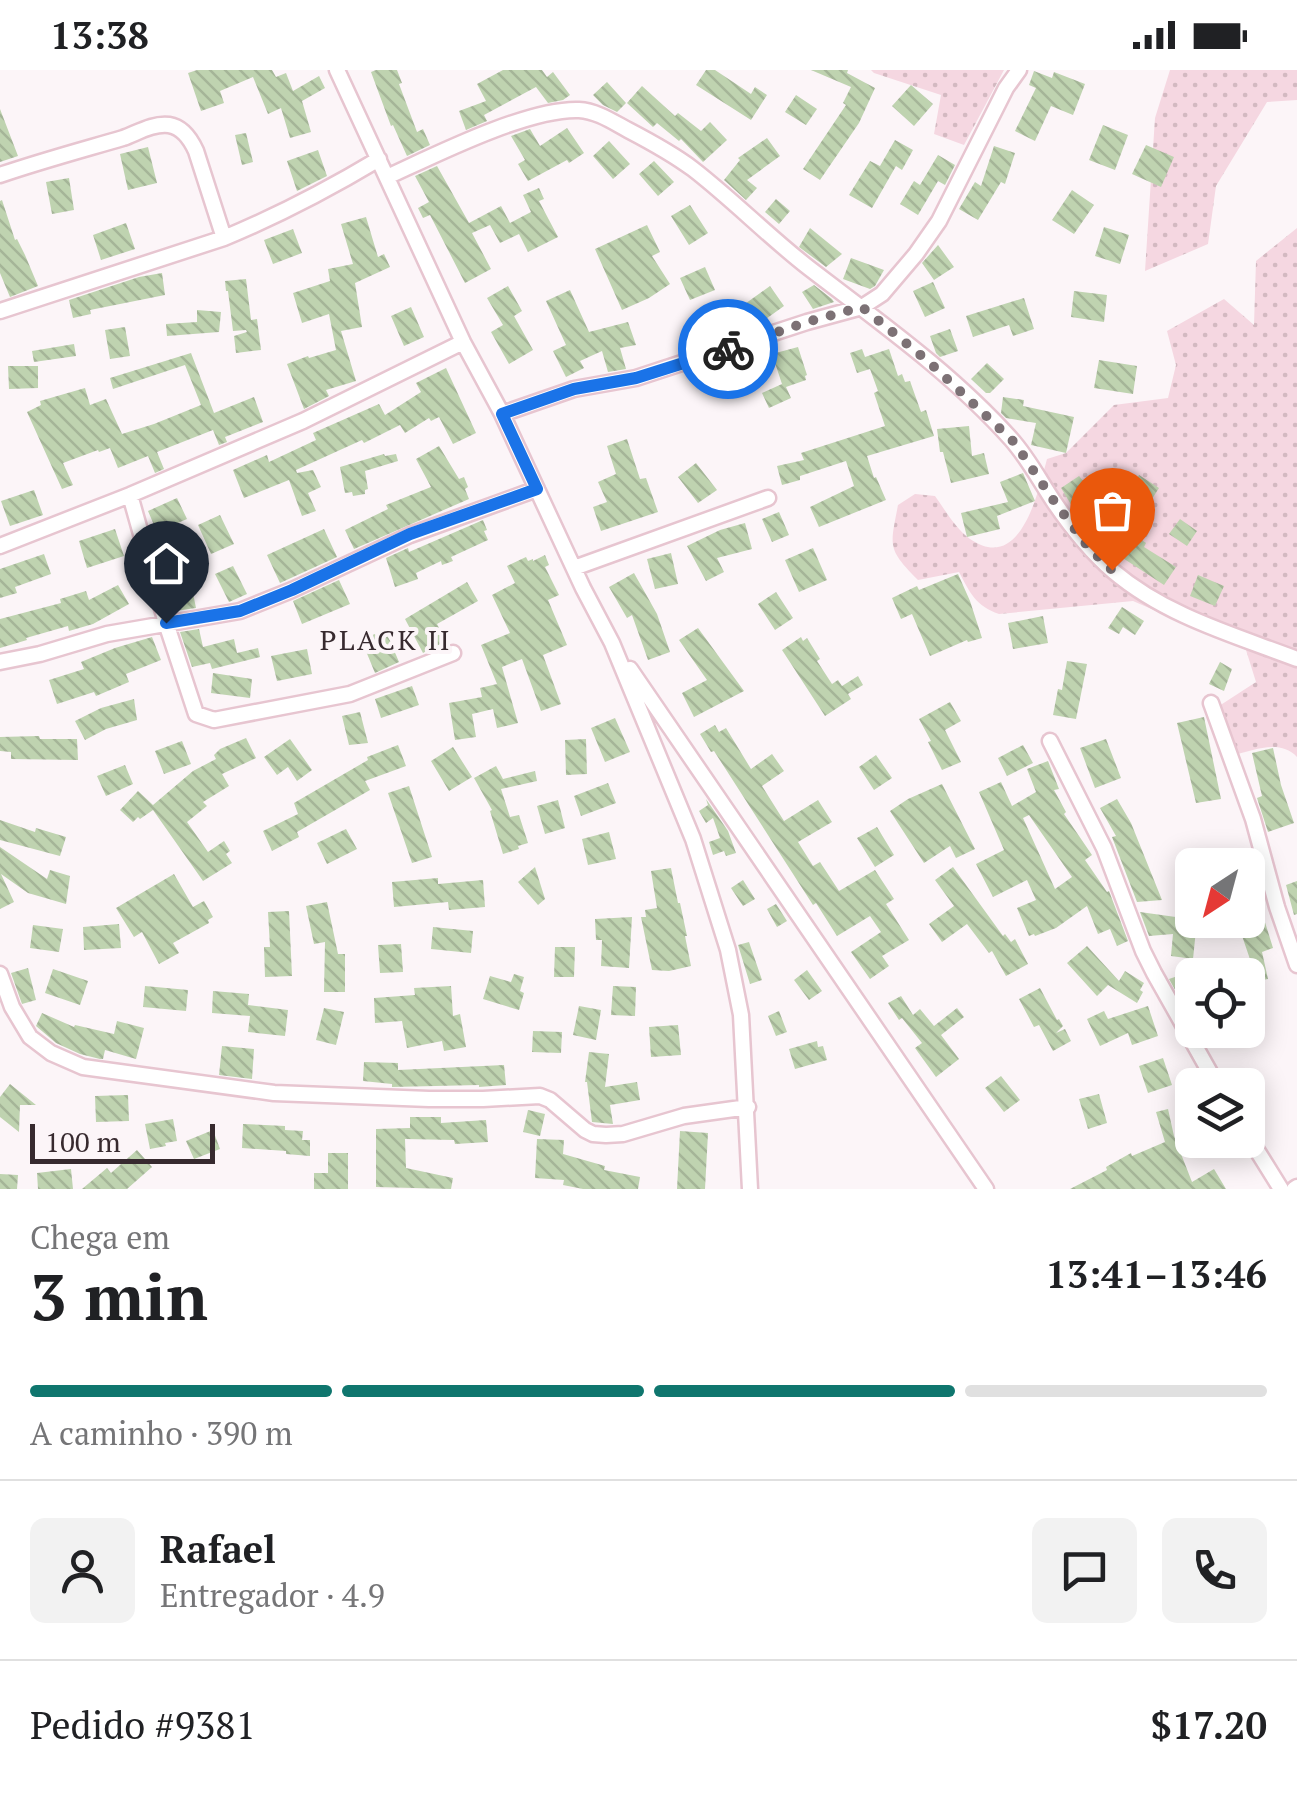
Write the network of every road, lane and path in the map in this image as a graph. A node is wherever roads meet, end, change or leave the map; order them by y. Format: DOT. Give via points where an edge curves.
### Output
graph roads {
  1 [pos="337,70"];
  2 [pos="1019,70"];
  3 [pos="378,159"];
  4 [pos="0,175"];
  5 [pos="387,177"];
  6 [pos="224,238"];
  7 [pos="862,307"];
  8 [pos="1,308"];
  9 [pos="463,342"];
  10 [pos="502,414"];
  11 [pos="537,489"];
  12 [pos="130,495"];
  13 [pos="768,498"];
  14 [pos="0,546"];
  15 [pos="574,568"];
  16 [pos="166,623"];
  17 [pos="612,643"];
  18 [pos="453,653"];
  19 [pos="1297,659"];
  20 [pos="0,662"];
  21 [pos="1212,703"];
  22 [pos="1050,740"];
  23 [pos="1297,965"];
  24 [pos="0,974"];
  25 [pos="1207,1068"];
  26 [pos="748,1107"];
  27 [pos="1262,1158"];
  28 [pos="750,1189"];
  29 [pos="986,1189"];
  30 [pos="1281,1189"];
  1 -- 3 [label="street"];
  2 -- 7 [label="street" via="939,221 882,294"];
  3 -- 5 [label="street"];
  3 -- 6 [label="street"];
  4 -- 6 [label="street" via="151,127 173,126 196,152"];
  5 -- 7 [label="street" via="548,112 595,113 694,170"];
  5 -- 9 [label="street"];
  6 -- 8 [label="street"];
  7 -- 10 [label="street"];
  7 -- 19 [label="street" via="1014,442 1089,548 1133,587 1176,612"];
  9 -- 10 [label="street"];
  9 -- 12 [label="street"];
  10 -- 11 [label="street"];
  11 -- 15 [label="street"];
  11 -- 16 [label="street" via="410,534 240,611"];
  12 -- 14 [label="street"];
  12 -- 16 [label="street"];
  13 -- 15 [label="street"];
  15 -- 17 [label="street"];
  16 -- 18 [label="street" via="196,714 214,720 350,694"];
  16 -- 20 [label="street"];
  17 -- 26 [label="street" via="693,838 728,950"];
  17 -- 29 [label="street"];
  21 -- 23 [label="street"];
  22 -- 25 [label="street" via="1104,848 1148,962"];
  24 -- 26 [label="street" via="30,1037 84,1066 274,1093 540,1096 586,1130 606,1135"];
  26 -- 28 [label="street"];
  27 -- 30 [label="street"];
}
